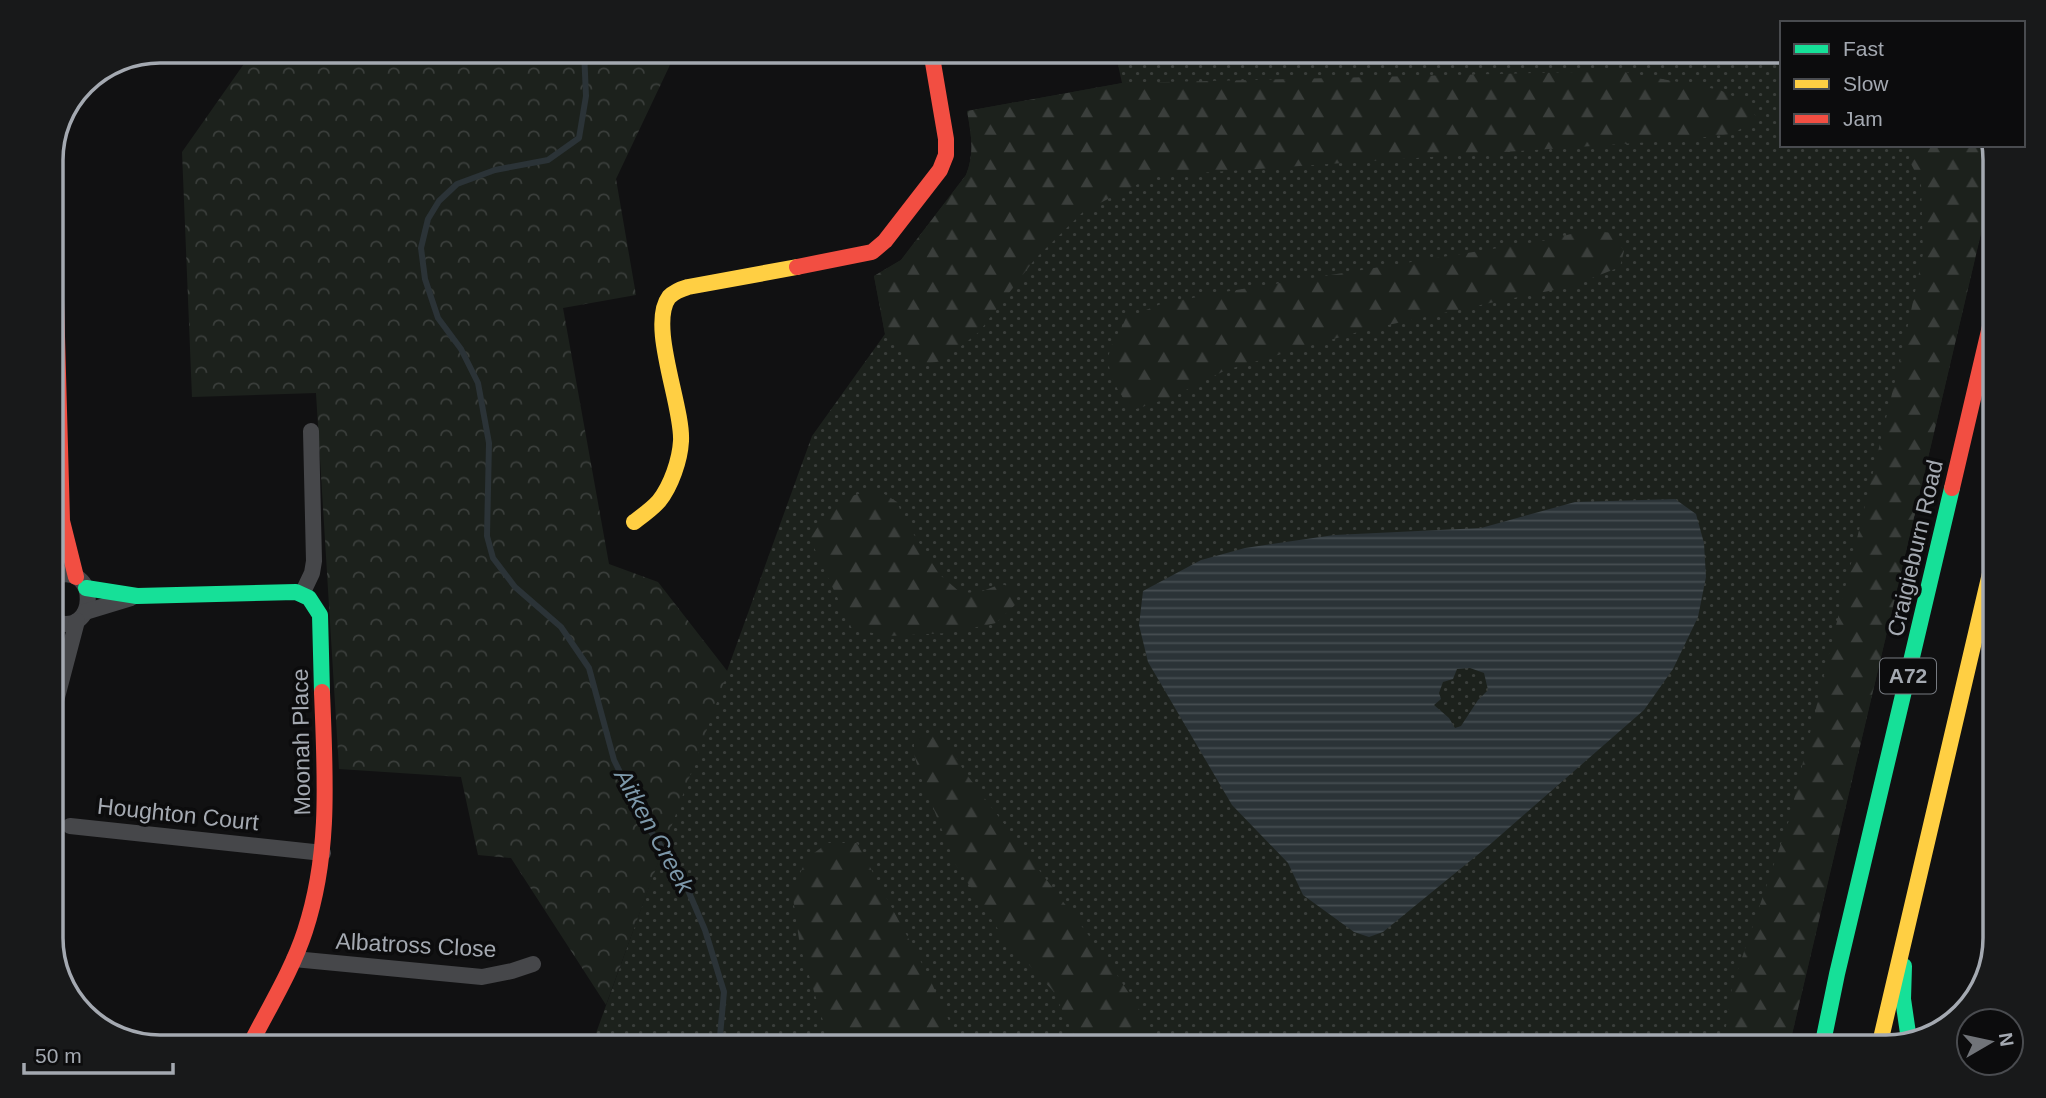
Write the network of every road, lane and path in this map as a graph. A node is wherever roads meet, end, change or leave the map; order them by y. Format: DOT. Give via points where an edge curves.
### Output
graph roads {
  1 [pos="933,63"];
  2 [pos="1983,355"];
  3 [pos="311,431"];
  4 [pos="634,522"];
  5 [pos="63,524"];
  6 [pos="63,575"];
  7 [pos="81,582"];
  8 [pos="303,594"];
  9 [pos="137,596"];
  10 [pos="1983,604"];
  11 [pos="81,616"];
  12 [pos="63,624"];
  13 [pos="1983,636"];
  14 [pos="1974,643"];
  15 [pos="63,671"];
  16 [pos="70,825"];
  17 [pos="323,853"];
  18 [pos="1905,931"];
  19 [pos="294,958"];
  20 [pos="533,964"];
  21 [pos="1908,1032"];
  22 [pos="255,1035"];
  23 [pos="1824,1035"];
  24 [pos="1882,1035"];
  1 -- 4 [label="street" via="946,139 945,161 879,247 864,255 696,285 669,298 662,324 681,446 661,499"];
  2 -- 23 [label="street, Craigieburn Road / A72"];
  3 -- 8 [label="street" via="315,548"];
  5 -- 7 [label="street"];
  6 -- 7 [label="street"];
  7 -- 9 [label="street"];
  7 -- 11 [label="street" via="89,596"];
  8 -- 9 [label="street"];
  8 -- 17 [label="street, Moonah Place" via="315,605 322,627"];
  9 -- 11 [label="street"];
  10 -- 14 [label="street, A72"];
  11 -- 12 [label="street"];
  11 -- 15 [label="street"];
  13 -- 14 [label="lane"];
  14 -- 18 [label="street, A72"];
  16 -- 17 [label="street, Houghton Court"];
  17 -- 19 [label="street, Moonah Place" via="313,905"];
  18 -- 21 [label="street" via="1903,999"];
  18 -- 24 [label="street, A72"];
  19 -- 20 [label="street, Albatross Close" via="482,976"];
  19 -- 22 [label="street, Moonah Place"];
}
